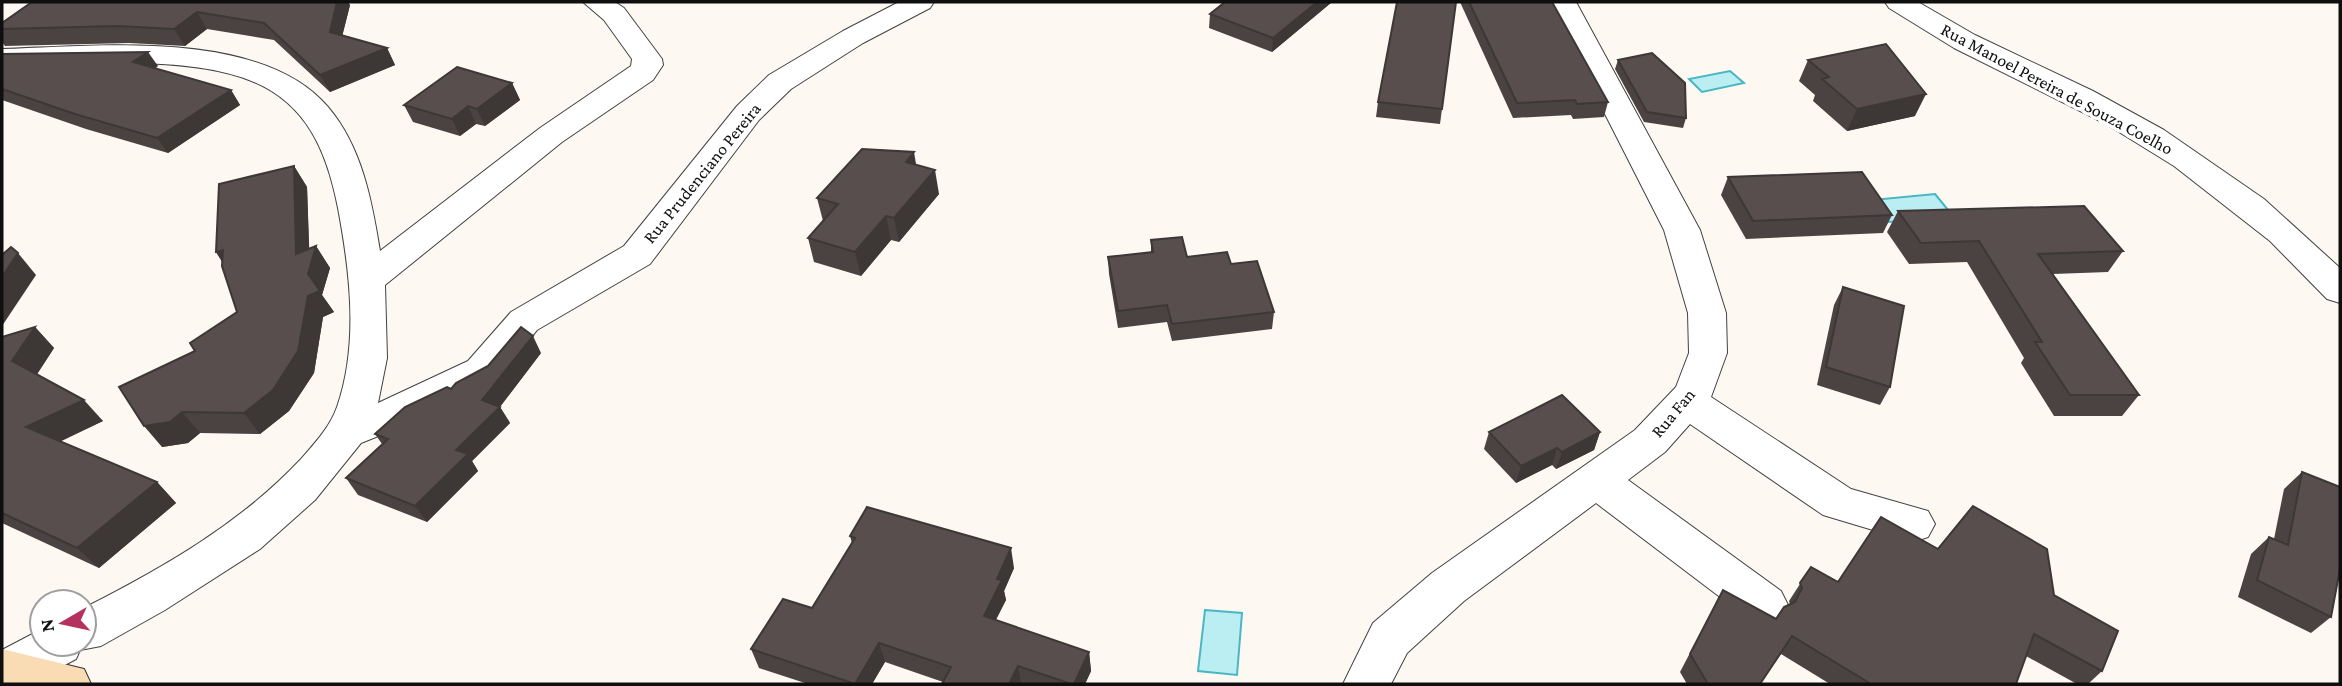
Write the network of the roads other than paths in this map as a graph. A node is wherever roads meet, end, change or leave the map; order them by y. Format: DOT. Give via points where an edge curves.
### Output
graph roads {
  1 [pos="597,2"];
  2 [pos="920,2"];
  3 [pos="1562,2"];
  4 [pos="1899,2"];
  5 [pos="2,58"];
  6 [pos="368,279"];
  7 [pos="2340,290"];
  8 [pos="1686,401"];
  9 [pos="346,432"];
  10 [pos="1597,480"];
  11 [pos="1913,524"];
  12 [pos="1765,605"];
  13 [pos="98,623"];
  14 [pos="30,658"];
  15 [pos="4,671"];
  16 [pos="67,684"];
  17 [pos="1367,684"];
  1 -- 6 [label="street" via="614,14 647,59 642,73 551,135"];
  2 -- 9 [label="street, Rua Prudenciano Pereira" via="780,82 748,113 637,254 524,321 482,371"];
  3 -- 8 [label="street, Rua Fan" via="1682,230 1707,313 1708,353"];
  4 -- 7 [label="street, Rua Manoel Pereira de Souza Coelho" via="2170,148 2248,204"];
  5 -- 6 [label="street" via="196,58 248,70 287,86 313,107 335,138 350,177"];
  6 -- 9 [label="street" via="361,389"];
  8 -- 10 [label="street, Rua Fan" via="1650,441"];
  8 -- 11 [label="street" via="1838,503"];
  9 -- 13 [label="street" via="283,505 209,560"];
  10 -- 12 [label="street"];
  10 -- 17 [label="street, Rua Fan" via="1448,587 1390,638"];
  14 -- 15 [label="street"];
  15 -- 16 [label="main road"];
}
